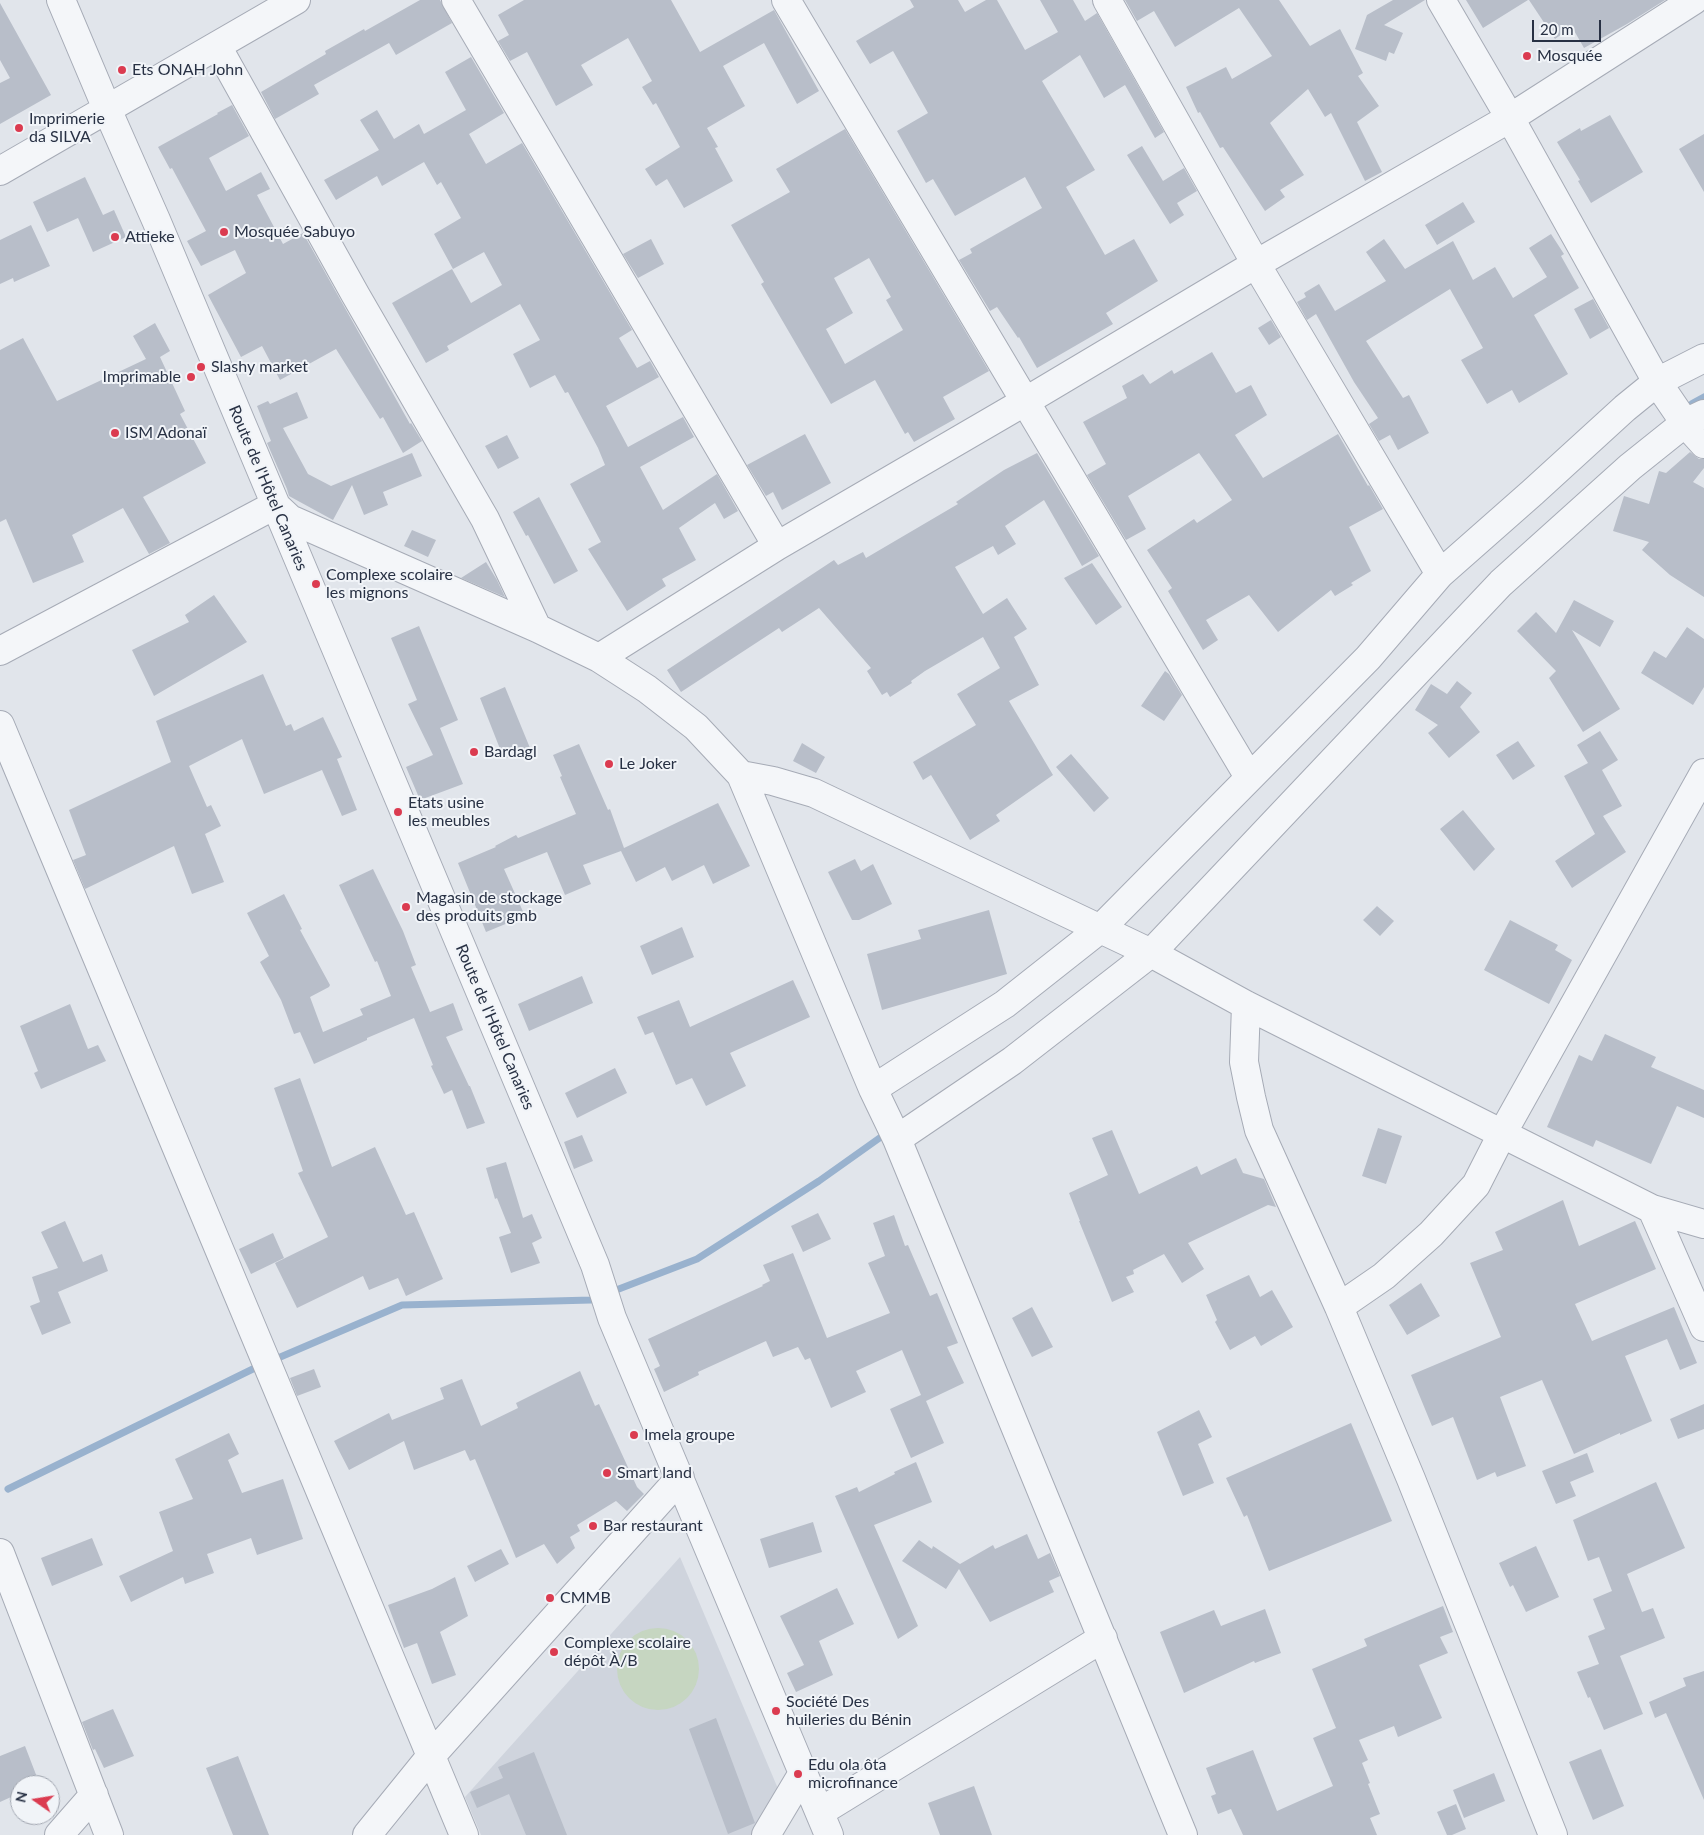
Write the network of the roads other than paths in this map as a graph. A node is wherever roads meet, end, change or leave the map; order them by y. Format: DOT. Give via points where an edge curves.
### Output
graph roads {
  1 [pos="61,0"];
  2 [pos="296,0"];
  3 [pos="456,0"];
  4 [pos="786,0"];
  5 [pos="1107,0"];
  6 [pos="1441,0"];
  7 [pos="1694,0"];
  8 [pos="217,46"];
  9 [pos="107,109"];
  10 [pos="1510,118"];
  11 [pos="0,171"];
  12 [pos="1256,264"];
  13 [pos="1704,358"];
  14 [pos="1657,382"];
  15 [pos="1026,401"];
  16 [pos="1694,418"];
  17 [pos="1704,444"];
  18 [pos="275,505"];
  19 [pos="776,546"];
  20 [pos="1440,574"];
  21 [pos="537,628"];
  22 [pos="0,651"];
  23 [pos="599,658"];
  24 [pos="0,724"];
  25 [pos="1704,773"];
  26 [pos="741,775"];
  27 [pos="1249,776"];
  28 [pos="1100,929"];
  29 [pos="1151,953"];
  30 [pos="1246,1005"];
  31 [pos="873,1090"];
  32 [pos="1502,1134"];
  33 [pos="897,1139"];
  34 [pos="1652,1209"];
  35 [pos="1704,1224"];
  36 [pos="1339,1306"];
  37 [pos="1704,1327"];
  38 [pos="680,1478"];
  39 [pos="0,1553"];
  40 [pos="1104,1638"];
  41 [pos="431,1756"];
  42 [pos="803,1773"];
  43 [pos="94,1795"];
  44 [pos="824,1824"];
  45 [pos="59,1835"];
  46 [pos="109,1835"];
  47 [pos="367,1835"];
  48 [pos="464,1835"];
  49 [pos="766,1835"];
  50 [pos="1184,1835"];
  51 [pos="1553,1835"];
  1 -- 9 [label="street, Route de l'Hôtel Canaries"];
  2 -- 8 [label="street"];
  3 -- 19 [label="street"];
  4 -- 15 [label="street"];
  5 -- 12 [label="street"];
  6 -- 10 [label="street"];
  7 -- 10 [label="street"];
  8 -- 9 [label="street"];
  8 -- 21 [label="street" via="485,519"];
  9 -- 11 [label="street"];
  9 -- 18 [label="street, Route de l'Hôtel Canaries"];
  10 -- 12 [label="street"];
  10 -- 14 [label="street"];
  12 -- 15 [label="street"];
  12 -- 20 [label="street"];
  13 -- 14 [label="street"];
  14 -- 16 [label="street"];
  14 -- 20 [label="street"];
  15 -- 19 [label="street"];
  15 -- 27 [label="street"];
  16 -- 17 [label="street"];
  16 -- 29 [label="street" via="1630,467 1501,583"];
  18 -- 21 [label="street" via="290,520"];
  18 -- 22 [label="street"];
  18 -- 38 [label="street, Route de l'Hôtel Canaries" via="595,1265 612,1318"];
  19 -- 23 [label="street"];
  20 -- 27 [label="street" via="1368,658"];
  21 -- 23 [label="street"];
  23 -- 26 [label="street" via="647,689 696,727"];
  24 -- 41 [label="street"];
  25 -- 32 [label="street"];
  26 -- 28 [label="street" via="814,793"];
  26 -- 31 [label="street"];
  27 -- 28 [label="street"];
  28 -- 29 [label="street"];
  28 -- 31 [label="street" via="1005,1004"];
  29 -- 30 [label="street"];
  29 -- 33 [label="street" via="1012,1061"];
  30 -- 32 [label="street"];
  30 -- 36 [label="street" via="1244,1062 1259,1130"];
  31 -- 33 [label="street"];
  32 -- 34 [label="street"];
  32 -- 36 [label="street" via="1476,1185 1431,1234 1384,1276"];
  33 -- 40 [label="street"];
  34 -- 35 [label="street"];
  34 -- 37 [label="street"];
  36 -- 51 [label="street"];
  38 -- 41 [label="street"];
  38 -- 42 [label="street, Route de l'Hôtel Canaries"];
  39 -- 43 [label="street"];
  40 -- 44 [label="street"];
  40 -- 50 [label="street"];
  41 -- 47 [label="street"];
  41 -- 48 [label="street"];
  42 -- 44 [label="street, Route de l'Hôtel Canaries"];
  42 -- 49 [label="street"];
  43 -- 45 [label="street"];
  43 -- 46 [label="street"];
}
